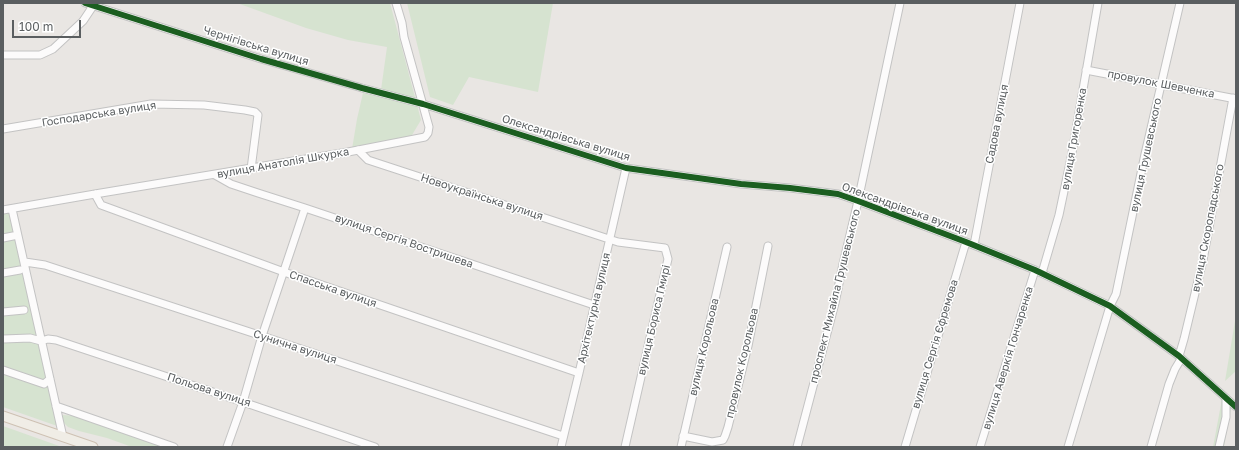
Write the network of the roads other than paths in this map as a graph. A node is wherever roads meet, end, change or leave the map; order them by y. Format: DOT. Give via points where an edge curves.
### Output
graph roads {
  1 [pos="85,3"];
  2 [pos="396,3"];
  3 [pos="900,3"];
  4 [pos="1020,3"];
  5 [pos="1098,3"];
  6 [pos="1180,3"];
  7 [pos="95,4"];
  8 [pos="3,55"];
  9 [pos="1086,70"];
  10 [pos="1162,84"];
  11 [pos="1234,98"];
  12 [pos="423,104"];
  13 [pos="3,129"];
  14 [pos="358,150"];
  15 [pos="626,168"];
  16 [pos="251,169"];
  17 [pos="215,175"];
  18 [pos="94,194"];
  19 [pos="858,200"];
  20 [pos="305,208"];
  21 [pos="12,209"];
  22 [pos="3,210"];
  23 [pos="13,236"];
  24 [pos="3,238"];
  25 [pos="609,238"];
  26 [pos="966,242"];
  27 [pos="974,245"];
  28 [pos="768,246"];
  29 [pos="727,247"];
  30 [pos="25,262"];
  31 [pos="20,270"];
  32 [pos="1035,270"];
  33 [pos="284,272"];
  34 [pos="3,273"];
  35 [pos="1042,273"];
  36 [pos="594,305"];
  37 [pos="1110,306"];
  38 [pos="24,310"];
  39 [pos="3,312"];
  40 [pos="262,336"];
  41 [pos="3,339"];
  42 [pos="41,341"];
  43 [pos="1180,358"];
  44 [pos="3,370"];
  45 [pos="579,373"];
  46 [pos="50,379"];
  47 [pos="1226,398"];
  48 [pos="243,402"];
  49 [pos="56,406"];
  50 [pos="1236,407"];
  51 [pos="3,416"];
  52 [pos="563,436"];
  53 [pos="683,436"];
  54 [pos="63,437"];
  55 [pos="93,447"];
  56 [pos="174,447"];
  57 [pos="227,447"];
  58 [pos="375,447"];
  59 [pos="561,447"];
  60 [pos="625,447"];
  61 [pos="681,447"];
  62 [pos="797,447"];
  63 [pos="905,447"];
  64 [pos="980,447"];
  65 [pos="1068,447"];
  66 [pos="1151,447"];
  67 [pos="1219,447"];
  1 -- 7 [label="street, Чернігівська вулиця"];
  2 -- 12 [label="street, вулиця Анатолія Шкурка"];
  3 -- 19 [label="street, проспект Михайла Грушевського"];
  4 -- 27 [label="street, Садова вулиця"];
  5 -- 9 [label="street, вулиця Григоренка"];
  6 -- 10 [label="street, вулиця Грушевського"];
  7 -- 8 [label="street" via="83,21 53,49 40,55"];
  7 -- 12 [label="street, Чернігівська вулиця" via="261,59"];
  9 -- 10 [label="street, провулок Шевченка"];
  9 -- 35 [label="street, вулиця Григоренка" via="1059,215"];
  10 -- 11 [label="street, провулок Шевченка"];
  10 -- 37 [label="street, вулиця Грушевського" via="1116,294"];
  11 -- 43 [label="street, вулиця Скоропадського" via="1203,260"];
  12 -- 14 [label="street, вулиця Анатолія Шкурка" via="429,127 425,137"];
  12 -- 15 [label="street, Олександрівська вулиця"];
  13 -- 16 [label="street, Господарська вулиця" via="150,104 204,105 245,110 255,112 258,116"];
  14 -- 16 [label="street, вулиця Анатолія Шкурка"];
  14 -- 25 [label="street, Новоукраїнська вулиця" via="368,160"];
  15 -- 19 [label="street, Олександрівська вулиця" via="838,194"];
  15 -- 25 [label="street, Архітектурна вулиця"];
  16 -- 17 [label="street, вулиця Анатолія Шкурка"];
  17 -- 18 [label="street, вулиця Анатолія Шкурка"];
  17 -- 20 [label="street, вулиця Сергія Востришева" via="231,184"];
  18 -- 21 [label="street, вулиця Анатолія Шкурка"];
  18 -- 33 [label="street, Спасська вулиця" via="101,205"];
  19 -- 26 [label="street, Олександрівська вулиця"];
  19 -- 62 [label="street, проспект Михайла Грушевського"];
  20 -- 33 [label="street"];
  20 -- 36 [label="street, вулиця Сергія Востришева"];
  21 -- 22 [label="street, вулиця Анатолія Шкурка"];
  21 -- 30 [label="street"];
  23 -- 24 [label="street"];
  25 -- 36 [label="street, Архітектурна вулиця"];
  25 -- 60 [label="street, вулиця Бориса Гмирі" via="618,242 665,248 668,259"];
  26 -- 27 [label="street, Олександрівська вулиця"];
  26 -- 63 [label="street, вулиця Сергія Єфремова"];
  27 -- 32 [label="street, Олександрівська вулиця"];
  28 -- 53 [label="street, провулок Корольова" via="748,346 725,436 723,440 712,442"];
  29 -- 53 [label="street, вулиця Корольова"];
  30 -- 40 [label="street, Сунична вулиця" via="46,265"];
  30 -- 42 [label="street"];
  31 -- 34 [label="street"];
  32 -- 35 [label="street, Олександрівська вулиця"];
  32 -- 64 [label="street, вулиця Аверкія Гончаренка"];
  33 -- 40 [label="street"];
  33 -- 45 [label="street, Спасська вулиця"];
  35 -- 37 [label="street, Олександрівська вулиця"];
  36 -- 45 [label="street, Архітектурна вулиця"];
  37 -- 43 [label="street, Олександрівська вулиця"];
  37 -- 65 [label="street, вулиця Грушевського"];
  38 -- 39 [label="street"];
  40 -- 48 [label="street"];
  40 -- 52 [label="street, Сунична вулиця"];
  41 -- 42 [label="street, Польова вулиця" via="30,338"];
  42 -- 46 [label="street"];
  42 -- 48 [label="street, Польова вулиця" via="56,340"];
  43 -- 47 [label="street, Олександрівська вулиця"];
  43 -- 66 [label="street, вулиця Скоропадського" via="1169,384"];
  44 -- 46 [label="street" via="44,384"];
  45 -- 52 [label="street, Архітектурна вулиця"];
  46 -- 49 [label="street"];
  47 -- 50 [label="street, Олександрівська вулиця"];
  47 -- 67 [label="street" via="1226,417"];
  48 -- 57 [label="street"];
  48 -- 58 [label="street, Польова вулиця"];
  49 -- 54 [label="street"];
  49 -- 56 [label="street"];
  51 -- 54 [label="main road"];
  52 -- 59 [label="street, Архітектурна вулиця"];
  53 -- 61 [label="street, вулиця Корольова"];
  54 -- 55 [label="main road"];
}
